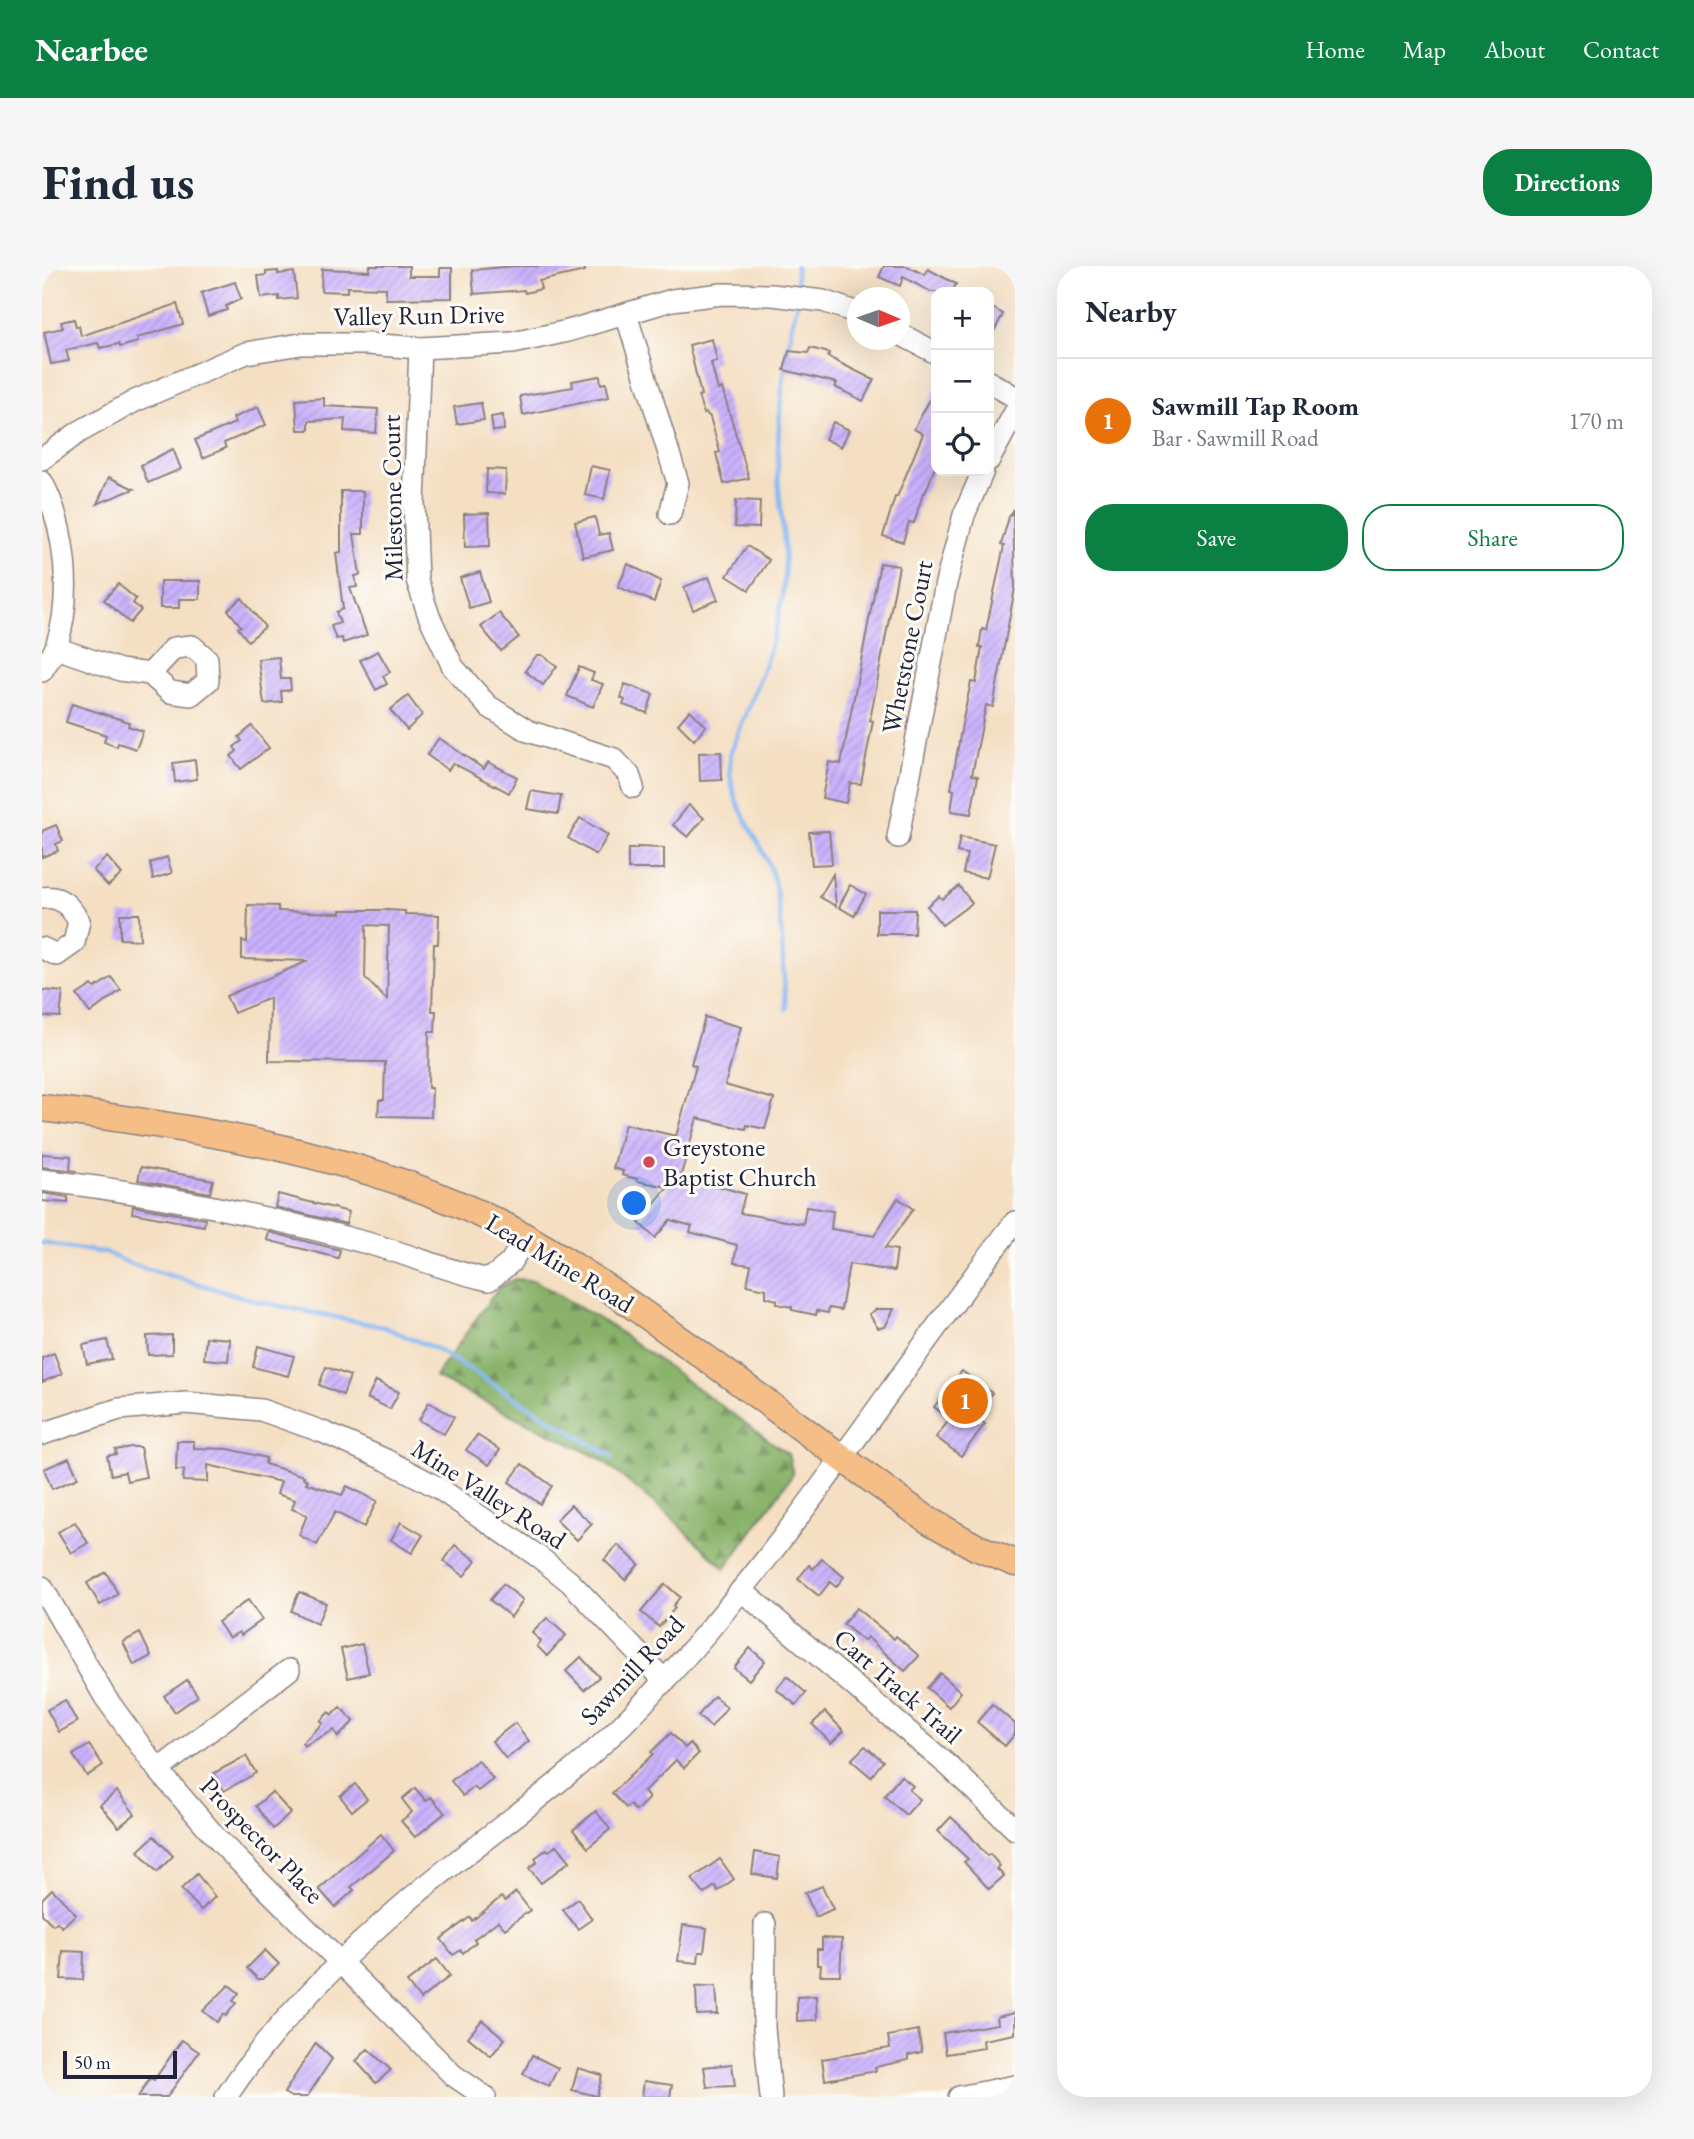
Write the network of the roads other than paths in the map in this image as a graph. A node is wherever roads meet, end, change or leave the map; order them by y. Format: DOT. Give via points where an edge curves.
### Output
graph roads {
  1 [pos="847,310"];
  2 [pos="626,314"];
  3 [pos="910,339"];
  4 [pos="420,348"];
  5 [pos="931,350"];
  6 [pos="994,385"];
  7 [pos="1015,397"];
  8 [pos="1015,412"];
  9 [pos="994,451"];
  10 [pos="42,460"];
  11 [pos="981,476"];
  12 [pos="42,482"];
  13 [pos="670,514"];
  14 [pos="55,648"];
  15 [pos="42,671"];
  16 [pos="150,674"];
  17 [pos="634,787"];
  18 [pos="898,837"];
  19 [pos="42,898"];
  20 [pos="42,948"];
  21 [pos="42,1108"];
  22 [pos="42,1180"];
  23 [pos="1015,1222"];
  24 [pos="526,1238"];
  25 [pos="42,1434"];
  26 [pos="841,1459"];
  27 [pos="1015,1563"];
  28 [pos="42,1587"];
  29 [pos="741,1590"];
  30 [pos="289,1670"];
  31 [pos="665,1681"];
  32 [pos="158,1770"];
  33 [pos="1015,1829"];
  34 [pos="765,1924"];
  35 [pos="341,1962"];
  36 [pos="1015,2086"];
  37 [pos="226,2097"];
  38 [pos="485,2097"];
  39 [pos="771,2097"];
  40 [pos="959,2097"];
  1 -- 2 [label="street, Valley Run Drive" via="772,295 722,294 672,300"];
  2 -- 4 [label="street, Valley Run Drive" via="513,343"];
  2 -- 13 [label="street" via="678,483"];
  3 -- 5 [label="street"];
  4 -- 10 [label="street, Valley Run Drive" via="302,344 246,353 135,401 79,432"];
  4 -- 17 [label="street, Milestone Court" via="414,502 417,580 453,667 488,706 528,731 614,759"];
  6 -- 7 [label="street"];
  8 -- 9 [label="street"];
  11 -- 18 [label="street, Whetstone Court" via="964,515 946,583"];
  12 -- 14 [label="street" via="61,531 65,573"];
  14 -- 15 [label="street"];
  14 -- 16 [label="street" via="120,670"];
  19 -- 20 [label="street" via="67,903 79,921 74,943 57,955"];
  21 -- 24 [label="main road, Lead Mine Road" via="144,1120 318,1157 415,1187"];
  22 -- 24 [label="street" via="307,1228 489,1280 510,1263"];
  23 -- 26 [label="street, Sawmill Road"];
  24 -- 26 [label="main road, Lead Mine Road" via="590,1275"];
  25 -- 31 [label="street, Mine Valley Road" via="119,1409 186,1403 261,1410 323,1432 437,1486 539,1557 570,1582"];
  26 -- 27 [label="main road, Lead Mine Road" via="928,1520"];
  26 -- 29 [label="street, Sawmill Road"];
  28 -- 32 [label="street, Prospector Place" via="105,1697"];
  29 -- 31 [label="street, Sawmill Road"];
  29 -- 33 [label="street, Cart Track Trail" via="950,1767"];
  30 -- 32 [label="street"];
  31 -- 35 [label="street, Sawmill Road" via="578,1765 403,1905"];
  32 -- 35 [label="street, Prospector Place" via="221,1843"];
  34 -- 39 [label="street" via="762,1973"];
  35 -- 37 [label="street, Sawmill Road" via="279,2028"];
  35 -- 38 [label="street, Prospector Place" via="453,2075"];
  36 -- 40 [label="street"];
}
